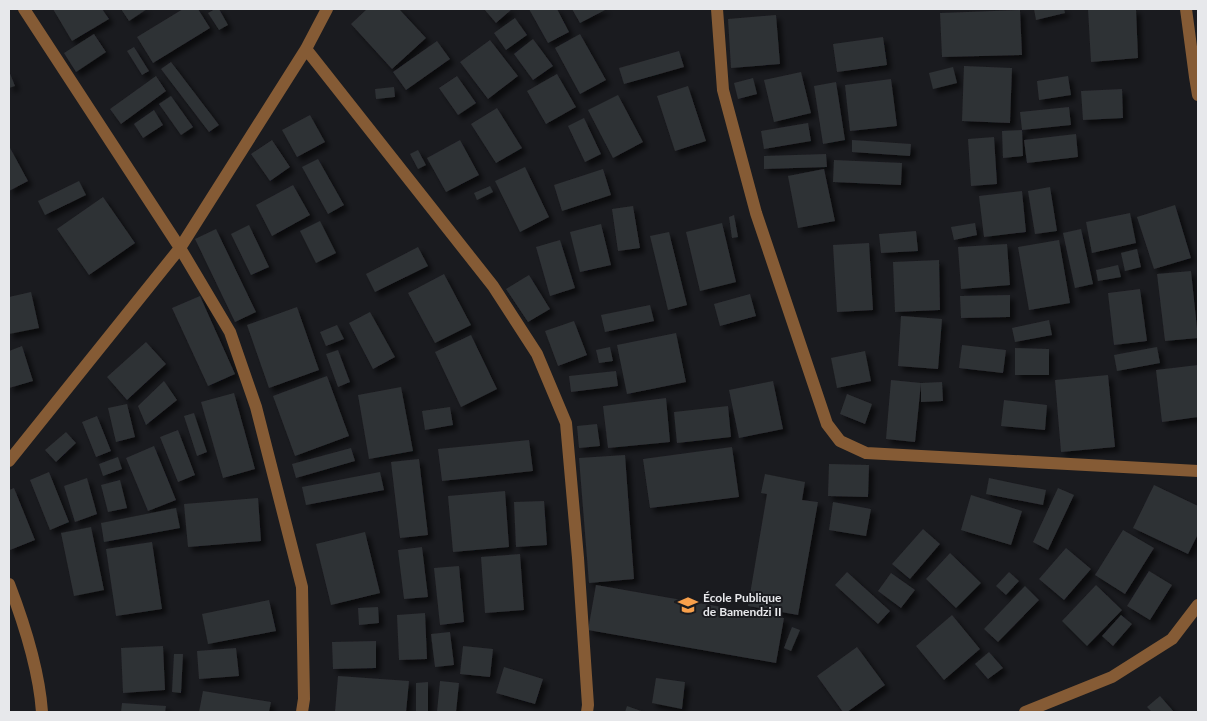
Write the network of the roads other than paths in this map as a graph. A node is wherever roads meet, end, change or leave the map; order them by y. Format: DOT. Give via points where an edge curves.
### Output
graph roads {
  1 [pos="24,9"];
  2 [pos="327,9"];
  3 [pos="717,9"];
  4 [pos="1186,9"];
  5 [pos="306,49"];
  6 [pos="1198,95"];
  7 [pos="180,248"];
  8 [pos="9,460"];
  9 [pos="1198,471"];
  10 [pos="9,584"];
  11 [pos="1198,606"];
  12 [pos="42,712"];
  13 [pos="302,712"];
  14 [pos="587,712"];
  15 [pos="1025,712"];
  1 -- 7 [label="street"];
  2 -- 5 [label="street"];
  3 -- 9 [label="street" via="723,90 756,213 827,424 840,441 866,453"];
  4 -- 6 [label="street"];
  5 -- 7 [label="street"];
  5 -- 14 [label="street" via="493,286 537,354 566,423"];
  7 -- 8 [label="street"];
  7 -- 13 [label="street" via="230,332 256,407 302,587"];
  10 -- 12 [label="street" via="33,656"];
  11 -- 15 [label="street" via="1172,639 1112,677"];
}
